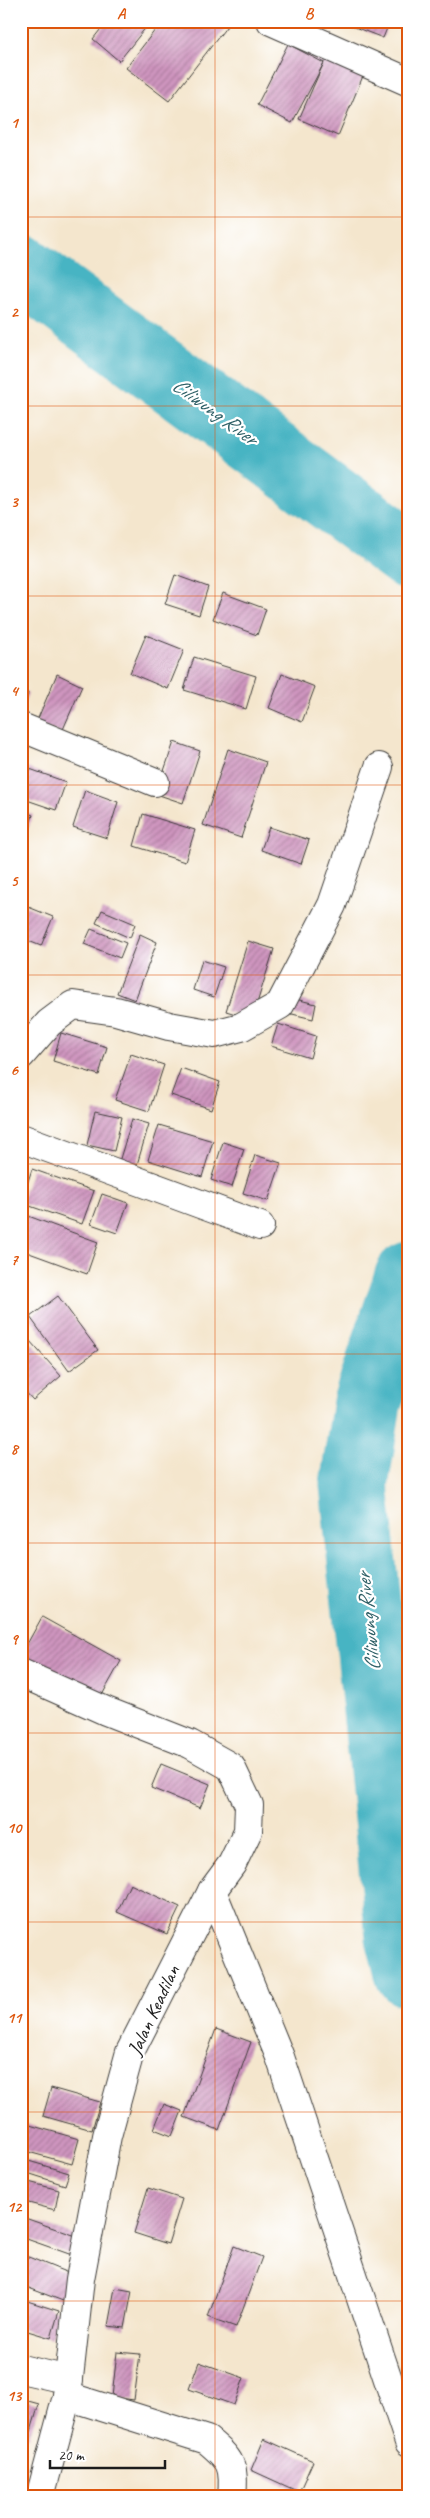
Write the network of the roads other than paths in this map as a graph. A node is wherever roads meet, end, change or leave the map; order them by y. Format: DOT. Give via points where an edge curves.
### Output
graph roads {
  1 [pos="271,21"];
  2 [pos="409,82"];
  3 [pos="21,728"];
  4 [pos="379,767"];
  5 [pos="155,782"];
  6 [pos="21,1055"];
  7 [pos="21,1138"];
  8 [pos="260,1226"];
  9 [pos="21,1672"];
  10 [pos="212,1891"];
  11 [pos="21,2368"];
  12 [pos="68,2388"];
  13 [pos="409,2442"];
  14 [pos="40,2497"];
  15 [pos="232,2497"];
  1 -- 2 [label="street"];
  3 -- 5 [label="street"];
  4 -- 6 [label="street" via="332,905 280,1005 241,1027 214,1034 116,1011 73,1005 49,1023"];
  7 -- 8 [label="street"];
  9 -- 10 [label="street, Jalan Keadilan" via="106,1711 190,1744 232,1768 249,1805 248,1831 232,1864"];
  10 -- 12 [label="street, Jalan Keadilan" via="130,2052 107,2136 82,2270"];
  10 -- 13 [label="street" via="280,2057"];
  11 -- 12 [label="street"];
  12 -- 14 [label="street, Jalan Keadilan"];
  12 -- 15 [label="street" via="207,2440 224,2454 234,2473"];
}
